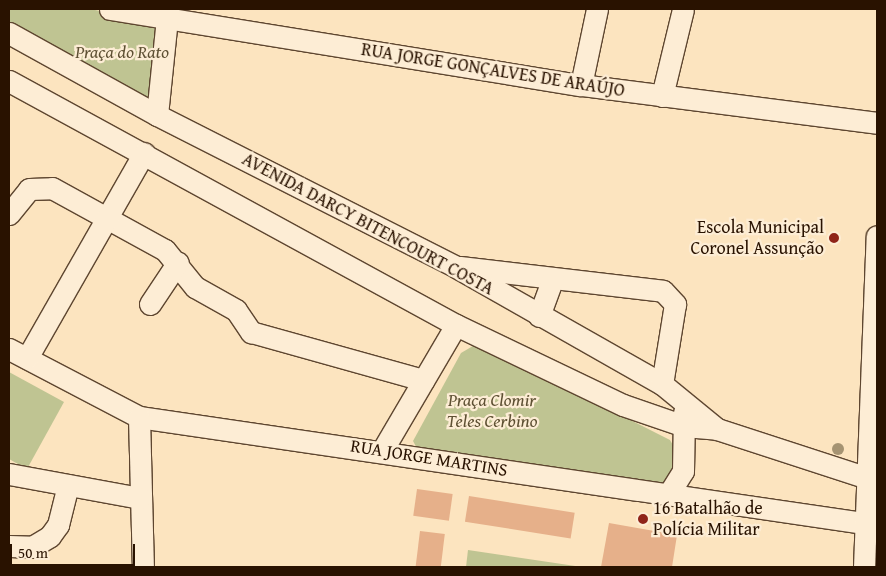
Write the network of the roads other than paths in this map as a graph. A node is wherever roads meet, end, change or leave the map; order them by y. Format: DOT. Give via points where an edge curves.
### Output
graph roads {
  1 [pos="110,9"];
  2 [pos="596,9"];
  3 [pos="683,9"];
  4 [pos="168,14"];
  5 [pos="9,33"];
  6 [pos="9,80"];
  7 [pos="581,85"];
  8 [pos="662,96"];
  9 [pos="157,116"];
  10 [pos="877,122"];
  11 [pos="144,153"];
  12 [pos="9,214"];
  13 [pos="107,218"];
  14 [pos="877,236"];
  15 [pos="178,262"];
  16 [pos="456,267"];
  17 [pos="553,278"];
  18 [pos="150,304"];
  19 [pos="539,316"];
  20 [pos="876,318"];
  21 [pos="456,325"];
  22 [pos="18,354"];
  23 [pos="423,380"];
  24 [pos="662,384"];
  25 [pos="684,399"];
  26 [pos="139,416"];
  27 [pos="684,426"];
  28 [pos="717,429"];
  29 [pos="382,451"];
  30 [pos="9,474"];
  31 [pos="873,480"];
  32 [pos="68,485"];
  33 [pos="668,495"];
  34 [pos="140,498"];
  35 [pos="864,523"];
  36 [pos="9,546"];
  37 [pos="143,567"];
  38 [pos="864,567"];
  1 -- 4 [label="street, RUA JORGE GONÇALVES DE ARAÚJO"];
  2 -- 7 [label="street"];
  3 -- 8 [label="street"];
  4 -- 7 [label="street, RUA JORGE GONÇALVES DE ARAÚJO"];
  4 -- 9 [label="street"];
  5 -- 9 [label="street, AVENIDA DARCY BITENCOURT COSTA"];
  6 -- 11 [label="street, AVENIDA DARCY BITENCOURT COSTA"];
  7 -- 8 [label="street, RUA JORGE GONÇALVES DE ARAÚJO"];
  8 -- 10 [label="street, RUA JORGE GONÇALVES DE ARAÚJO"];
  9 -- 16 [label="street, AVENIDA DARCY BITENCOURT COSTA"];
  11 -- 13 [label="street"];
  11 -- 21 [label="street, AVENIDA DARCY BITENCOURT COSTA"];
  12 -- 13 [label="street" via="29,189 42,185"];
  13 -- 15 [label="street" via="154,242"];
  13 -- 22 [label="street"];
  14 -- 20 [label="street"];
  15 -- 18 [label="street"];
  15 -- 23 [label="street" via="195,287 236,310 251,332"];
  16 -- 17 [label="street"];
  16 -- 19 [label="street, AVENIDA DARCY BITENCOURT COSTA"];
  17 -- 19 [label="street"];
  17 -- 24 [label="street" via="669,296 675,304"];
  19 -- 24 [label="street, AVENIDA DARCY BITENCOURT COSTA"];
  20 -- 31 [label="street"];
  21 -- 23 [label="street"];
  21 -- 27 [label="street, AVENIDA DARCY BITENCOURT COSTA" via="623,405"];
  22 -- 26 [label="street, RUA JORGE MARTINS"];
  23 -- 29 [label="street"];
  24 -- 25 [label="street, AVENIDA DARCY BITENCOURT COSTA"];
  25 -- 27 [label="street"];
  25 -- 28 [label="street, AVENIDA DARCY BITENCOURT COSTA"];
  26 -- 29 [label="street, RUA JORGE MARTINS"];
  26 -- 34 [label="street"];
  27 -- 28 [label="street, AVENIDA DARCY BITENCOURT COSTA"];
  27 -- 33 [label="street" via="682,471"];
  28 -- 31 [label="street, AVENIDA DARCY BITENCOURT COSTA"];
  29 -- 33 [label="street, RUA JORGE MARTINS"];
  30 -- 32 [label="street"];
  31 -- 35 [label="street"];
  32 -- 34 [label="street"];
  32 -- 36 [label="street" via="58,525 50,536 32,546"];
  33 -- 35 [label="street, RUA JORGE MARTINS"];
  34 -- 37 [label="street"];
  35 -- 38 [label="street"];
}
